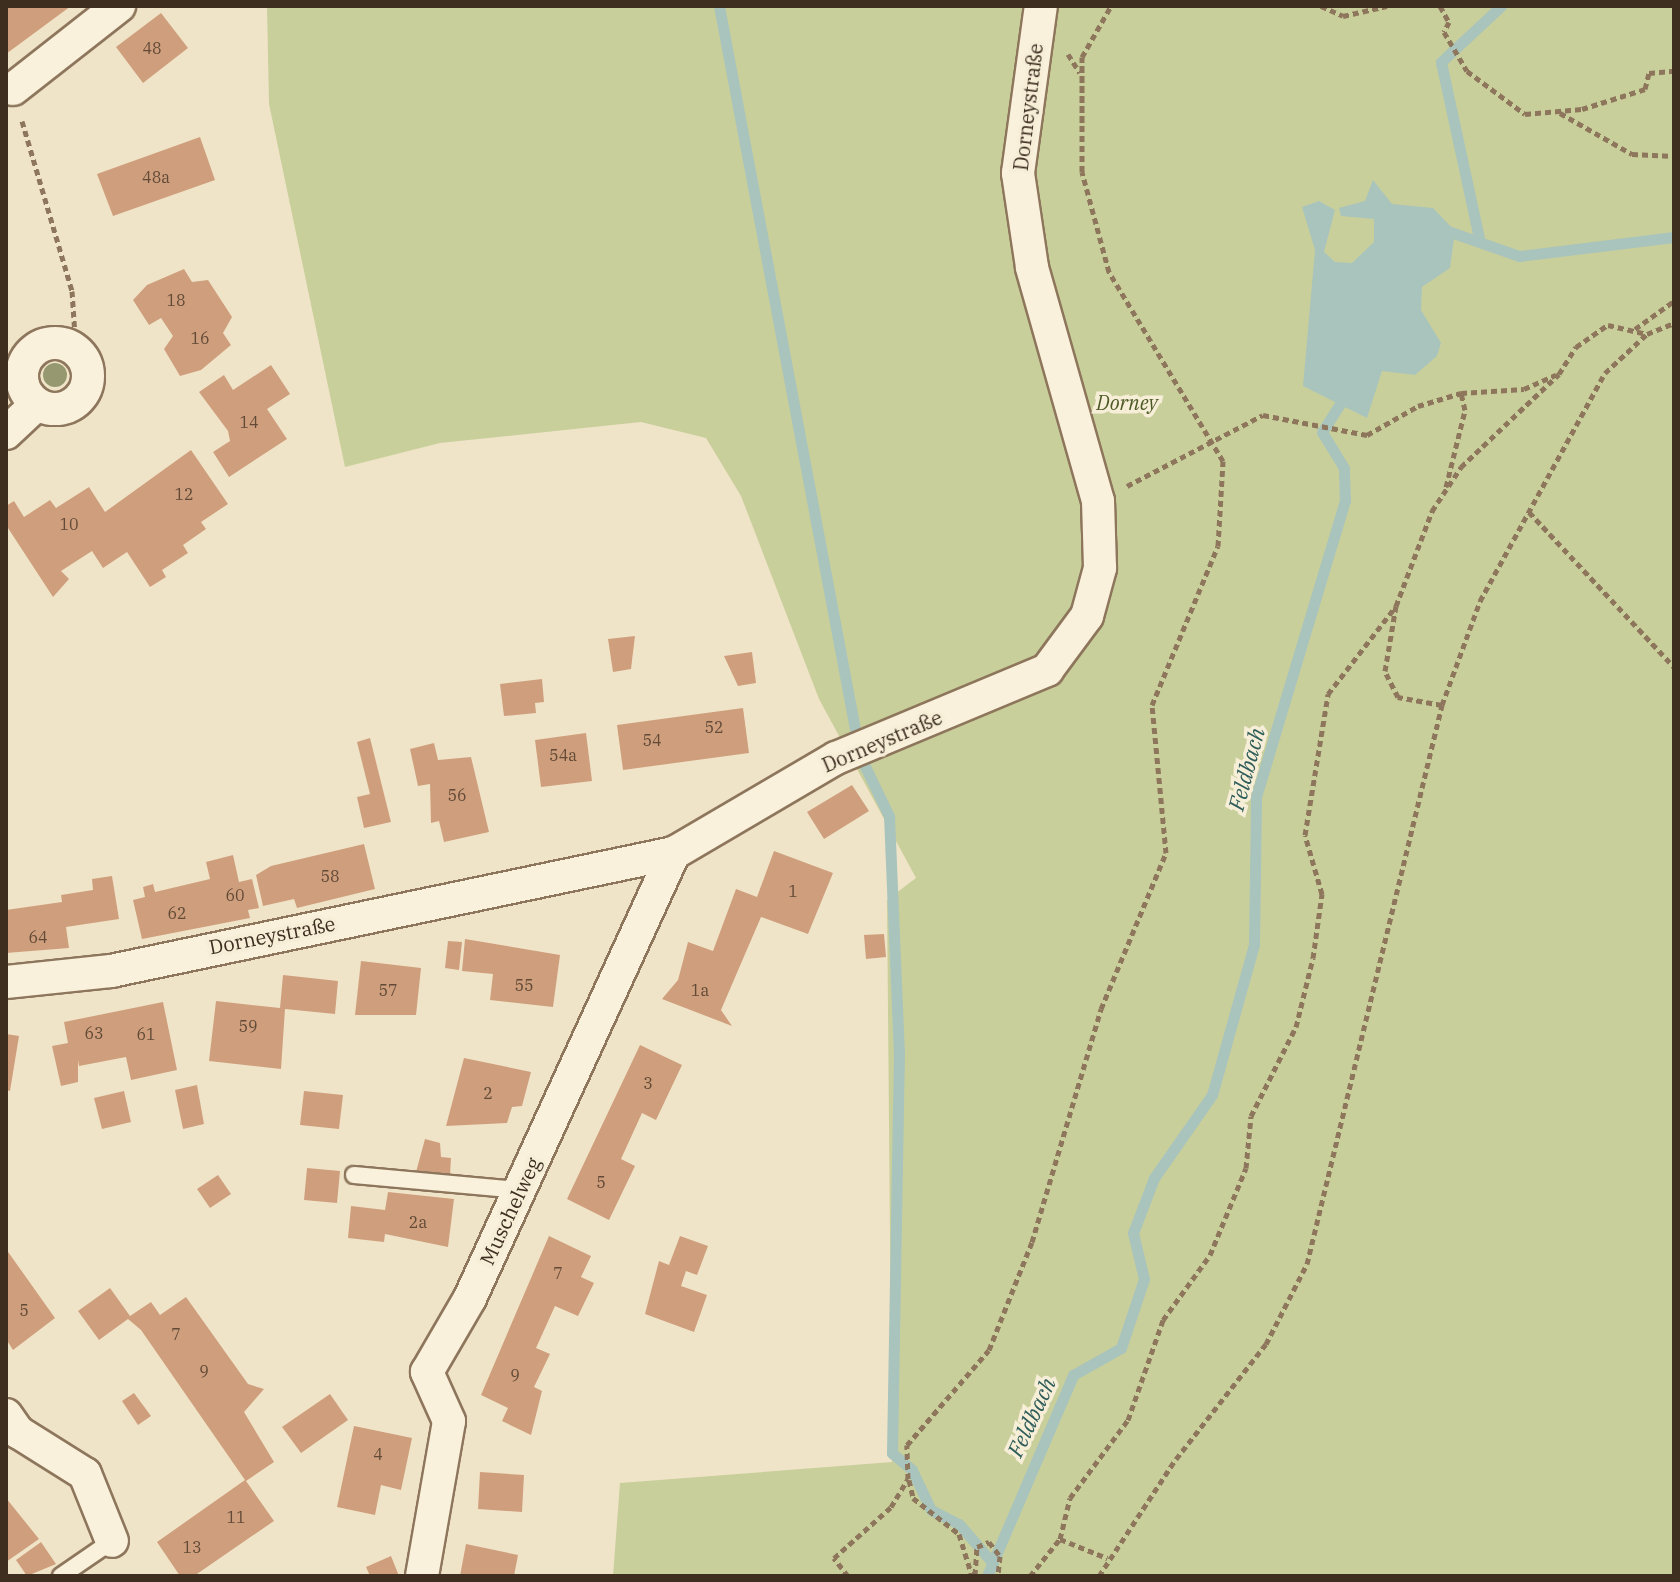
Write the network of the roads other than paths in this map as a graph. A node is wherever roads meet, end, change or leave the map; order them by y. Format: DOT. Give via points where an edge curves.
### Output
graph roads {
  1 [pos="119,6"];
  2 [pos="1041,6"];
  3 [pos="13,89"];
  4 [pos="37,404"];
  5 [pos="6,433"];
  6 [pos="674,853"];
  7 [pos="6,982"];
  8 [pos="354,1175"];
  9 [pos="520,1190"];
  10 [pos="6,1415"];
  11 [pos="112,1541"];
  12 [pos="61,1576"];
  13 [pos="422,1576"];
  1 -- 3 [label="street"];
  2 -- 6 [label="street, Dorneystraße" via="1018,173 1032,267 1098,501 1100,568 1087,616 1047,670 836,758"];
  4 -- 4 [label="street" via="22,377 25,361 50,343 76,350 88,381 80,398 65,407"];
  4 -- 5 [label="street"];
  6 -- 7 [label="street, Dorneystraße" via="595,864 111,971"];
  6 -- 9 [label="street, Muschelweg"];
  8 -- 9 [label="lane"];
  9 -- 13 [label="street, Muschelweg" via="427,1372 449,1421"];
  10 -- 11 [label="street" via="18,1432 85,1474"];
  11 -- 12 [label="lane"];
}
